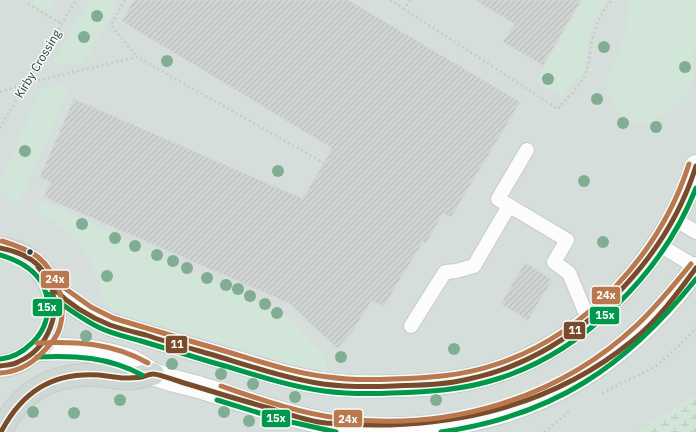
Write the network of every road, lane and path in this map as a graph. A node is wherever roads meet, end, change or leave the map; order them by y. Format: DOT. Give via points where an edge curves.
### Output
graph roads {
  1 [pos="76,0"];
  2 [pos="125,0"];
  3 [pos="390,0"];
  4 [pos="410,0"];
  5 [pos="612,0"];
  6 [pos="28,4"];
  7 [pos="404,9"];
  8 [pos="62,24"];
  9 [pos="137,57"];
  10 [pos="27,83"];
  11 [pos="0,92"];
  12 [pos="0,128"];
  13 [pos="527,150"];
  14 [pos="324,163"];
  15 [pos="696,166"];
  16 [pos="509,206"];
  17 [pos="674,219"];
  18 [pos="696,232"];
  19 [pos="658,244"];
  20 [pos="0,248"];
  21 [pos="696,268"];
  22 [pos="52,288"];
  23 [pos="588,321"];
  24 [pos="411,326"];
  25 [pos="696,328"];
  26 [pos="37,350"];
  27 [pos="2,369"];
  28 [pos="153,374"];
  29 [pos="600,393"];
  30 [pos="573,408"];
  31 [pos="1,432"];
  32 [pos="544,432"];
  1 -- 8 [label="path, Kirby Crossing"];
  2 -- 9 [label="path" via="111,25"];
  3 -- 7 [label="path"];
  4 -- 7 [label="path"];
  5 -- 7 [label="path" via="597,24 585,74 558,109"];
  6 -- 8 [label="path"];
  8 -- 10 [label="path, Kirby Crossing"];
  9 -- 10 [label="path"];
  9 -- 14 [label="path"];
  10 -- 11 [label="path"];
  10 -- 12 [label="path, Kirby Crossing"];
  13 -- 16 [label="lane" via="498,199"];
  15 -- 17 [label="main road"];
  16 -- 23 [label="lane" via="566,240 554,262 569,273"];
  16 -- 24 [label="lane" via="474,266 445,272"];
  17 -- 18 [label="lane"];
  17 -- 19 [label="main road"];
  19 -- 21 [label="lane"];
  19 -- 23 [label="main road" via="636,275"];
  20 -- 22 [label="main road" via="28,258 43,271"];
  21 -- 28 [label="main road" via="681,289 633,340 581,378 549,395 481,419 405,428 364,428 324,423"];
  22 -- 23 [label="main road" via="92,317 111,325 288,377 326,384 366,387 408,386 471,379 533,356 562,340"];
  22 -- 26 [label="main road" via="56,308 53,322 48,336"];
  25 -- 29 [label="path" via="655,367"];
  26 -- 27 [label="main road" via="23,360"];
  26 -- 28 [label="main road" via="59,348 98,351 132,361"];
  28 -- 31 [label="main road" via="132,378 98,375 60,378 24,399"];
  30 -- 32 [label="path"];
}
